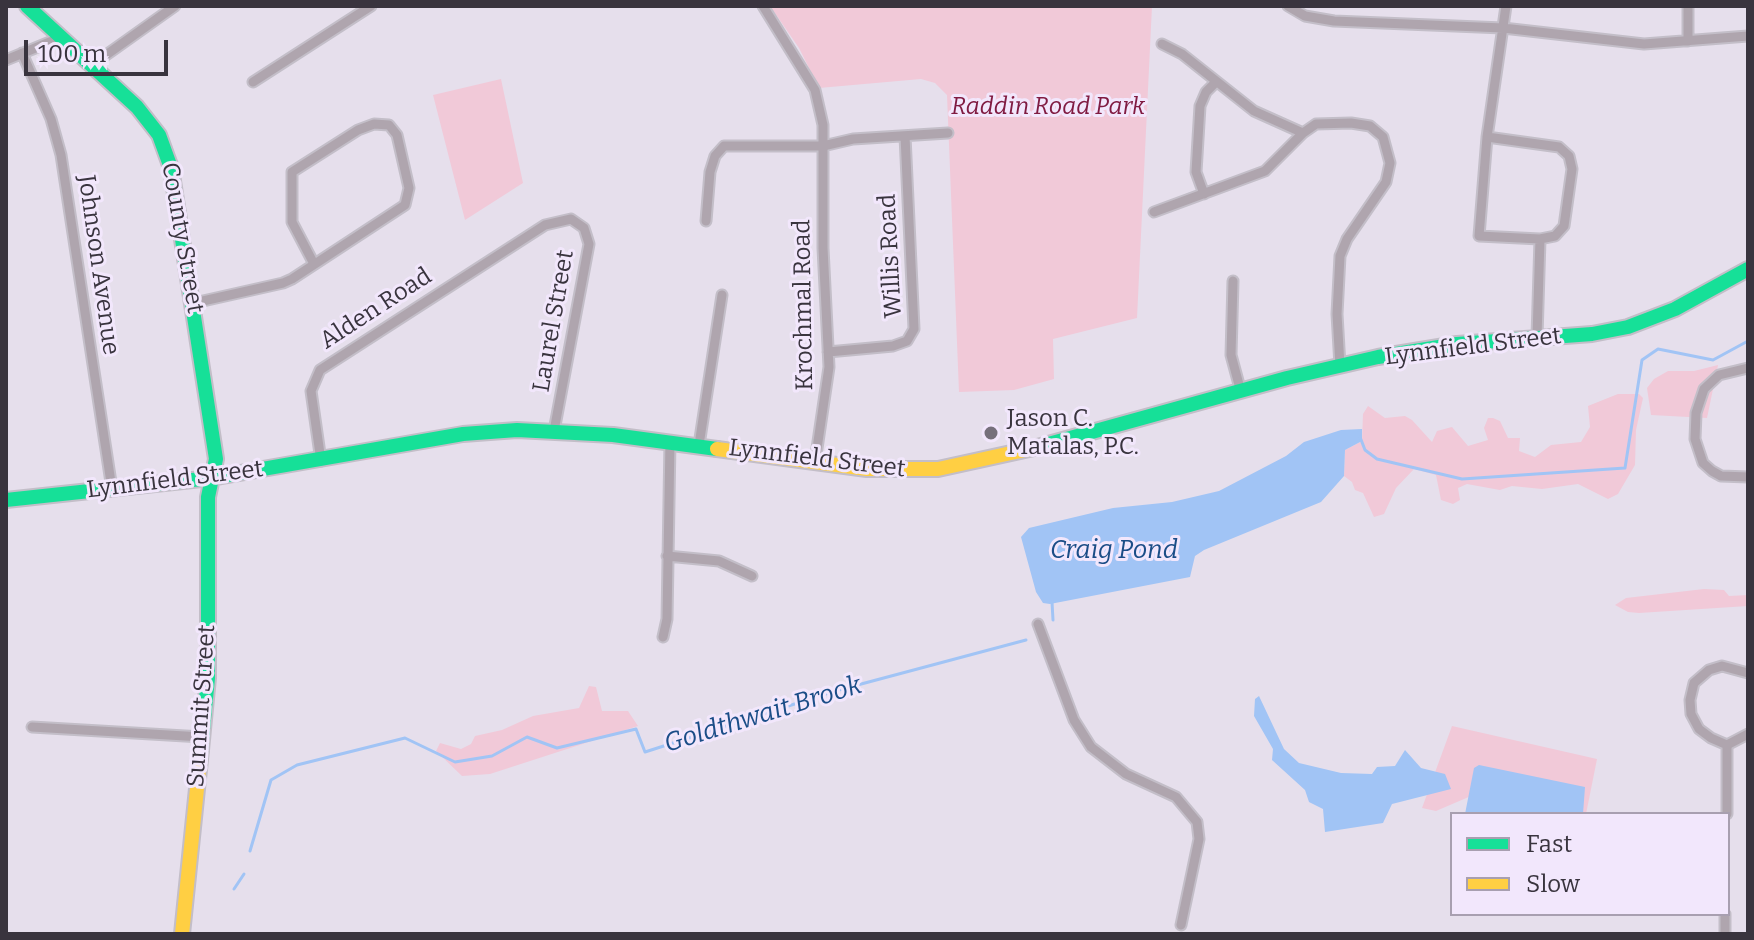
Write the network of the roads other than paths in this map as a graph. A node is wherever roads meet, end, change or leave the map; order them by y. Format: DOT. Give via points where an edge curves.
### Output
graph roads {
  1 [pos="27,6"];
  2 [pos="175,6"];
  3 [pos="371,6"];
  4 [pos="763,6"];
  5 [pos="1288,6"];
  6 [pos="1506,6"];
  7 [pos="1688,6"];
  8 [pos="1503,28"];
  9 [pos="1748,36"];
  10 [pos="62,37"];
  11 [pos="1688,41"];
  12 [pos="1162,44"];
  13 [pos="22,53"];
  14 [pos="6,60"];
  15 [pos="92,65"];
  16 [pos="253,82"];
  17 [pos="1216,82"];
  18 [pos="948,133"];
  19 [pos="1303,133"];
  20 [pos="905,136"];
  21 [pos="1487,137"];
  22 [pos="823,146"];
  23 [pos="1204,194"];
  24 [pos="1154,212"];
  25 [pos="706,221"];
  26 [pos="534,232"];
  27 [pos="1540,239"];
  28 [pos="314,264"];
  29 [pos="1748,269"];
  30 [pos="1233,281"];
  31 [pos="722,295"];
  32 [pos="194,303"];
  33 [pos="1537,337"];
  34 [pos="828,352"];
  35 [pos="1340,366"];
  36 [pos="1748,368"];
  37 [pos="1241,392"];
  38 [pos="554,431"];
  39 [pos="670,441"];
  40 [pos="699,445"];
  41 [pos="321,461"];
  42 [pos="815,462"];
  43 [pos="1748,477"];
  44 [pos="211,478"];
  45 [pos="112,489"];
  46 [pos="6,500"];
  47 [pos="667,556"];
  48 [pos="752,576"];
  49 [pos="1038,624"];
  50 [pos="663,637"];
  51 [pos="1748,673"];
  52 [pos="32,727"];
  53 [pos="1748,734"];
  54 [pos="202,737"];
  55 [pos="1727,745"];
  56 [pos="1727,812"];
  57 [pos="1181,925"];
  58 [pos="182,934"];
  1 -- 10 [label="main road, County Street"];
  2 -- 15 [label="street"];
  3 -- 16 [label="street"];
  4 -- 22 [label="street, Krochmal Road" via="815,90"];
  5 -- 8 [label="street" via="1305,16 1334,21"];
  6 -- 8 [label="street"];
  7 -- 11 [label="street"];
  8 -- 11 [label="street" via="1644,44"];
  8 -- 21 [label="street"];
  9 -- 11 [label="street"];
  10 -- 13 [label="street"];
  10 -- 15 [label="main road, County Street"];
  12 -- 17 [label="street"];
  13 -- 14 [label="street"];
  13 -- 45 [label="street, Johnson Avenue" via="61,155"];
  15 -- 32 [label="main road, County Street" via="137,107 166,150"];
  17 -- 19 [label="street" via="1254,111"];
  17 -- 23 [label="street" via="1200,106 1196,172"];
  18 -- 20 [label="street"];
  19 -- 23 [label="street" via="1273,166"];
  19 -- 35 [label="street" via="1327,122 1370,126 1383,137 1389,154 1386,182 1340,256"];
  20 -- 22 [label="street"];
  20 -- 34 [label="street, Willis Road" via="914,329 900,344"];
  21 -- 27 [label="street" via="1479,236"];
  21 -- 27 [label="street" via="1559,147 1569,156 1564,226 1555,236"];
  22 -- 25 [label="street" via="724,146 710,172"];
  22 -- 34 [label="street, Krochmal Road"];
  23 -- 24 [label="street"];
  26 -- 38 [label="street, Laurel Street" via="571,219 588,236"];
  26 -- 41 [label="street, Alden Road" via="320,370 311,391"];
  27 -- 33 [label="street"];
  28 -- 28 [label="street" via="292,222 292,172 358,130 389,125 397,135 408,201"];
  28 -- 32 [label="street" via="266,289"];
  29 -- 33 [label="main road, Lynnfield Street" via="1646,321 1592,334"];
  30 -- 37 [label="street" via="1231,355"];
  31 -- 40 [label="street"];
  32 -- 44 [label="main road, County Street" via="216,459"];
  33 -- 35 [label="main road, Lynnfield Street" via="1457,344"];
  34 -- 42 [label="street, Krochmal Road" via="827,399"];
  35 -- 37 [label="main road, Lynnfield Street"];
  36 -- 43 [label="street" via="1712,380 1699,400 1695,426 1698,452 1712,471"];
  37 -- 42 [label="main road, Lynnfield Street" via="963,465 886,471"];
  38 -- 39 [label="main road, Lynnfield Street"];
  38 -- 41 [label="main road, Lynnfield Street" via="463,434"];
  39 -- 40 [label="main road, Lynnfield Street"];
  39 -- 47 [label="street"];
  40 -- 42 [label="main road, Lynnfield Street"];
  41 -- 44 [label="main road, Lynnfield Street"];
  44 -- 45 [label="main road, Lynnfield Street"];
  44 -- 54 [label="main road, Summit Street" via="209,664"];
  45 -- 46 [label="main road, Lynnfield Street"];
  47 -- 48 [label="street" via="719,561"];
  47 -- 50 [label="street"];
  49 -- 57 [label="street" via="1074,720 1091,747 1126,774 1176,797 1197,822 1199,839"];
  51 -- 55 [label="street" via="1722,666 1694,683 1690,700 1695,722"];
  52 -- 54 [label="street"];
  53 -- 55 [label="street"];
  54 -- 58 [label="main road, Summit Street"];
  55 -- 56 [label="street"];
}
